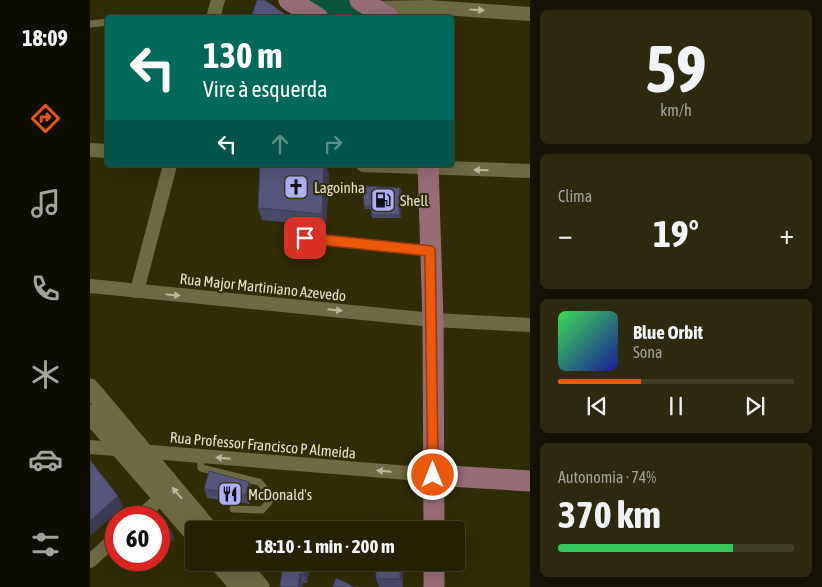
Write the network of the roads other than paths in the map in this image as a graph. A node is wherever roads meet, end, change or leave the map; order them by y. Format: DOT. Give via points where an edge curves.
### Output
graph roads {
  1 [pos="218,0"];
  2 [pos="289,0"];
  3 [pos="374,8"];
  4 [pos="428,10"];
  5 [pos="530,14"];
  6 [pos="214,15"];
  7 [pos="313,15"];
  8 [pos="105,22"];
  9 [pos="90,24"];
  10 [pos="90,150"];
  11 [pos="105,151"];
  12 [pos="169,167"];
  13 [pos="428,167"];
  14 [pos="530,171"];
  15 [pos="305,238"];
  16 [pos="430,251"];
  17 [pos="90,286"];
  18 [pos="137,291"];
  19 [pos="433,320"];
  20 [pos="530,325"];
  21 [pos="90,388"];
  22 [pos="90,414"];
  23 [pos="90,447"];
  24 [pos="120,450"];
  25 [pos="141,450"];
  26 [pos="200,456"];
  27 [pos="433,475"];
  28 [pos="530,481"];
  29 [pos="162,497"];
  30 [pos="152,506"];
  31 [pos="233,509"];
  32 [pos="201,521"];
  33 [pos="434,521"];
  34 [pos="185,524"];
  35 [pos="105,548"];
  36 [pos="90,561"];
  37 [pos="226,571"];
  38 [pos="246,571"];
  39 [pos="434,571"];
  40 [pos="240,587"];
  41 [pos="260,587"];
  42 [pos="434,587"];
  1 -- 6 [label="street"];
  2 -- 7 [label="main road"];
  3 -- 4 [label="street"];
  4 -- 5 [label="street, one-way"];
  8 -- 9 [label="lane"];
  10 -- 11 [label="street"];
  12 -- 18 [label="street"];
  14 -- 13 [label="street, one-way"];
  13 -- 16 [label="main road"];
  15 -- 16 [label="lane"];
  16 -- 19 [label="main road"];
  17 -- 18 [label="street, Rua Major Martiniano Azevedo"];
  18 -- 19 [label="street, Rua Major Martiniano Azevedo, one-way"];
  19 -- 20 [label="street, Rua Major Martiniano Azevedo"];
  19 -- 27 [label="main road"];
  21 -- 25 [label="main road"];
  22 -- 24 [label="main road"];
  23 -- 24 [label="street, Rua Professor Francisco P Almeida"];
  24 -- 25 [label="street, Rua Professor Francisco P Almeida"];
  24 -- 29 [label="main road"];
  25 -- 26 [label="street, Rua Professor Francisco P Almeida"];
  32 -- 25 [label="main road, one-way"];
  27 -- 26 [label="street, Rua Professor Francisco P Almeida, one-way"];
  26 -- 31 [label="lane" via="201,468 258,482 270,494 269,502 262,510"];
  27 -- 28 [label="main road"];
  27 -- 33 [label="main road"];
  29 -- 30 [label="street"];
  29 -- 34 [label="main road"];
  35 -- 36 [label="street"];
  37 -- 40 [label="main road"];
  38 -- 41 [label="main road"];
  39 -- 42 [label="main road"];
}
